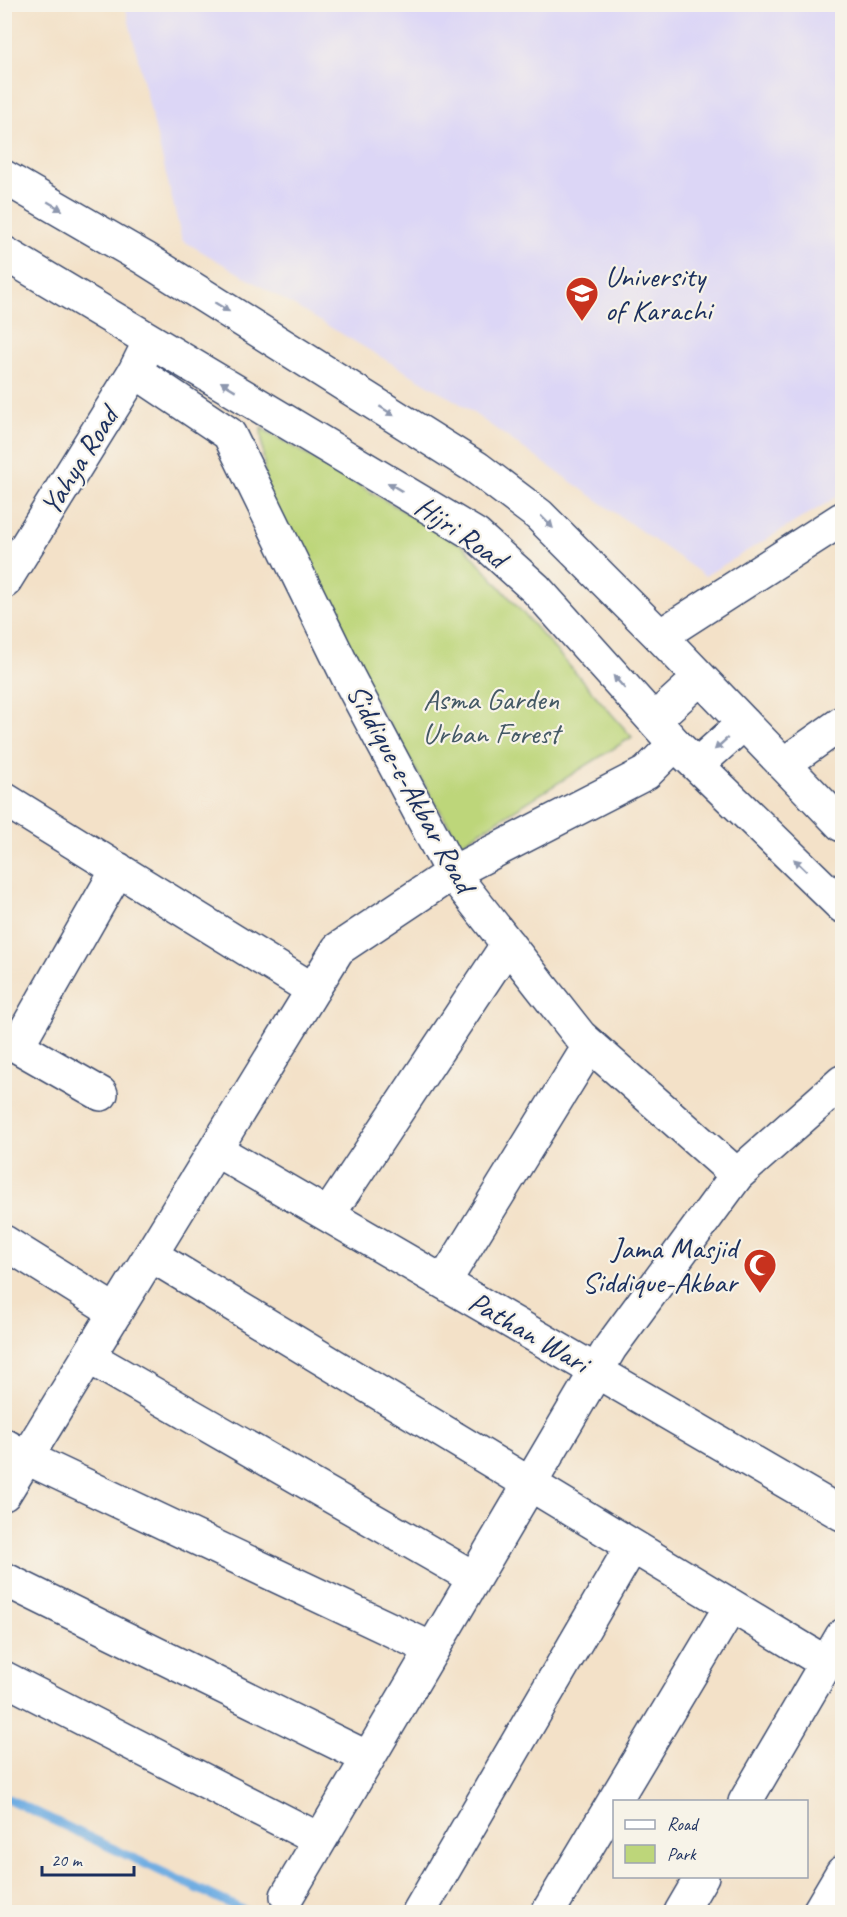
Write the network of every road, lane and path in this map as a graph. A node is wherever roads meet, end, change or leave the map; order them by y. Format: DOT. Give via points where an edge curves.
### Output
graph roads {
  1 [pos="4,177"];
  2 [pos="4,253"];
  3 [pos="150,339"];
  4 [pos="135,371"];
  5 [pos="843,519"];
  6 [pos="5,580"];
  7 [pos="660,636"];
  8 [pos="700,678"];
  9 [pos="744,723"];
  10 [pos="843,723"];
  11 [pos="675,743"];
  12 [pos="784,764"];
  13 [pos="4,799"];
  14 [pos="843,825"];
  15 [pos="118,869"];
  16 [pos="452,873"];
  17 [pos="843,906"];
  18 [pos="508,944"];
  19 [pos="313,990"];
  20 [pos="590,1045"];
  21 [pos="843,1082"];
  22 [pos="101,1094"];
  23 [pos="216,1150"];
  24 [pos="737,1175"];
  25 [pos="328,1215"];
  26 [pos="4,1242"];
  27 [pos="151,1254"];
  28 [pos="444,1282"];
  29 [pos="116,1312"];
  30 [pos="89,1356"];
  31 [pos="596,1371"];
  32 [pos="16,1451"];
  33 [pos="530,1483"];
  34 [pos="4,1494"];
  35 [pos="843,1514"];
  36 [pos="632,1546"];
  37 [pos="474,1578"];
  38 [pos="4,1579"];
  39 [pos="731,1606"];
  40 [pos="432,1649"];
  41 [pos="834,1649"];
  42 [pos="4,1678"];
  43 [pos="368,1758"];
  44 [pos="615,1800"];
  45 [pos="746,1800"];
  46 [pos="613,1803"];
  47 [pos="320,1840"];
  48 [pos="843,1873"];
  49 [pos="701,1878"];
  50 [pos="286,1896"];
  51 [pos="419,1912"];
  52 [pos="548,1912"];
  53 [pos="681,1912"];
  54 [pos="819,1912"];
  1 -- 7 [label="street, Hijri Road, one-way" via="144,258 477,468 539,515"];
  2 -- 3 [label="street, Hijri Road"];
  3 -- 4 [label="street, Yahya Road"];
  11 -- 3 [label="street, Hijri Road, one-way" via="536,590 476,536"];
  4 -- 6 [label="street, Yahya Road"];
  4 -- 16 [label="street, Siddique-e-Akbar Road" via="230,434 348,678"];
  5 -- 7 [label="street"];
  7 -- 8 [label="street, Hijri Road"];
  8 -- 9 [label="street, Hijri Road"];
  8 -- 11 [label="street"];
  9 -- 11 [label="street, one-way"];
  9 -- 12 [label="street, Hijri Road"];
  10 -- 12 [label="street"];
  11 -- 16 [label="street" via="646,773"];
  17 -- 11 [label="street, Hijri Road, one-way"];
  12 -- 14 [label="street, Hijri Road"];
  13 -- 15 [label="street"];
  15 -- 19 [label="street"];
  15 -- 22 [label="street" via="17,1046"];
  16 -- 18 [label="street, Siddique-e-Akbar Road"];
  16 -- 19 [label="street" via="338,949"];
  18 -- 20 [label="street, Siddique-e-Akbar Road"];
  18 -- 25 [label="street"];
  19 -- 23 [label="street"];
  20 -- 24 [label="street, Siddique-e-Akbar Road"];
  20 -- 28 [label="street"];
  21 -- 24 [label="street"];
  23 -- 25 [label="street, Pathan Wari"];
  23 -- 27 [label="street"];
  24 -- 31 [label="street"];
  25 -- 28 [label="street, Pathan Wari"];
  26 -- 29 [label="street"];
  27 -- 29 [label="street"];
  27 -- 33 [label="street"];
  28 -- 31 [label="street, Pathan Wari"];
  29 -- 30 [label="street"];
  30 -- 32 [label="street"];
  30 -- 37 [label="street"];
  31 -- 33 [label="street"];
  31 -- 35 [label="street, Pathan Wari"];
  32 -- 34 [label="street"];
  32 -- 40 [label="street"];
  33 -- 36 [label="street"];
  33 -- 37 [label="street"];
  36 -- 39 [label="street"];
  36 -- 51 [label="street"];
  37 -- 40 [label="street"];
  38 -- 43 [label="street"];
  39 -- 41 [label="street"];
  39 -- 44 [label="street"];
  40 -- 43 [label="street"];
  41 -- 45 [label="street"];
  42 -- 47 [label="street"];
  43 -- 47 [label="street"];
  46 -- 52 [label="street"];
  47 -- 50 [label="street"];
  48 -- 54 [label="street"];
  49 -- 53 [label="street"];
}
